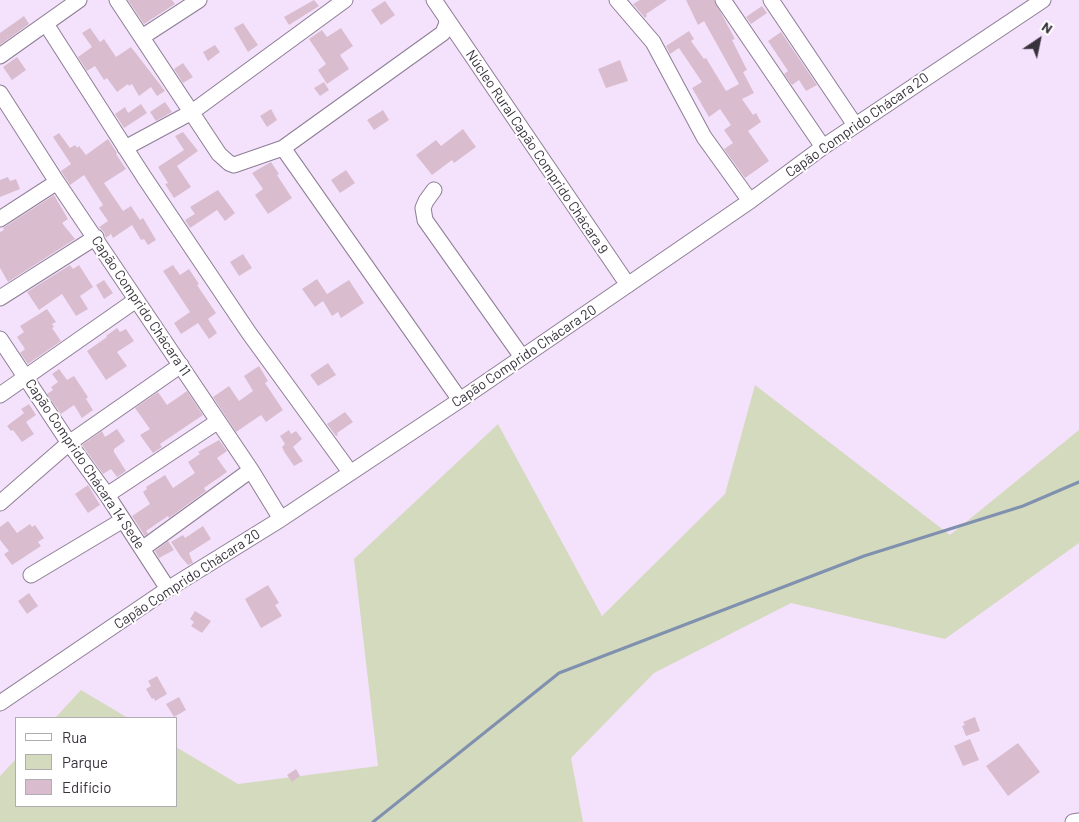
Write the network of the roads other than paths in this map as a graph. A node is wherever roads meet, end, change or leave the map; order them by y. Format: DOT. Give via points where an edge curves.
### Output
graph roads {
  1 [pos="80,0"];
  2 [pos="117,0"];
  3 [pos="199,0"];
  4 [pos="346,0"];
  5 [pos="434,0"];
  6 [pos="617,0"];
  7 [pos="723,0"];
  8 [pos="771,0"];
  9 [pos="1043,0"];
  10 [pos="446,18"];
  11 [pos="46,24"];
  12 [pos="142,37"];
  13 [pos="0,56"];
  14 [pos="0,93"];
  15 [pos="5,111"];
  16 [pos="192,112"];
  17 [pos="855,125"];
  18 [pos="823,147"];
  19 [pos="125,148"];
  20 [pos="282,148"];
  21 [pos="57,182"];
  22 [pos="434,190"];
  23 [pos="750,201"];
  24 [pos="0,219"];
  25 [pos="96,237"];
  26 [pos="628,285"];
  27 [pos="0,298"];
  28 [pos="136,300"];
  29 [pos="0,339"];
  30 [pos="522,357"];
  31 [pos="180,365"];
  32 [pos="26,376"];
  33 [pos="0,396"];
  34 [pos="460,400"];
  35 [pos="217,422"];
  36 [pos="69,443"];
  37 [pos="251,470"];
  38 [pos="350,472"];
  39 [pos="107,495"];
  40 [pos="0,503"];
  41 [pos="281,519"];
  42 [pos="123,520"];
  43 [pos="142,549"];
  44 [pos="31,575"];
  45 [pos="168,589"];
  46 [pos="0,703"];
  47 [pos="1079,821"];
  48 [pos="1073,822"];
  1 -- 11 [label="street"];
  2 -- 12 [label="street"];
  3 -- 12 [label="street"];
  4 -- 16 [label="street"];
  5 -- 10 [label="street, Núcleo Rural Capão Comprido Chácara 9"];
  6 -- 23 [label="street" via="653,42 704,137"];
  7 -- 18 [label="street"];
  8 -- 17 [label="street"];
  9 -- 17 [label="street, Capão Comprido Chácara 20"];
  10 -- 20 [label="street" via="443,33"];
  10 -- 26 [label="street, Núcleo Rural Capão Comprido Chácara 9"];
  11 -- 13 [label="street"];
  11 -- 19 [label="street"];
  12 -- 16 [label="street"];
  14 -- 15 [label="street, Capão Comprido Chácara 11"];
  15 -- 21 [label="street, Capão Comprido Chácara 11"];
  16 -- 19 [label="street"];
  16 -- 20 [label="street" via="229,164 238,165"];
  17 -- 18 [label="street, Capão Comprido Chácara 20"];
  18 -- 23 [label="street, Capão Comprido Chácara 20"];
  19 -- 38 [label="street" via="249,333"];
  20 -- 34 [label="street"];
  21 -- 24 [label="street"];
  21 -- 25 [label="street, Capão Comprido Chácara 11"];
  22 -- 30 [label="street" via="423,208 425,220"];
  23 -- 26 [label="street, Capão Comprido Chácara 20"];
  25 -- 27 [label="street"];
  25 -- 28 [label="street, Capão Comprido Chácara 11"];
  26 -- 30 [label="street, Capão Comprido Chácara 20"];
  28 -- 31 [label="street, Capão Comprido Chácara 11"];
  28 -- 32 [label="street"];
  29 -- 32 [label="street, Capão Comprido Chácara 14 Sede"];
  30 -- 34 [label="street, Capão Comprido Chácara 20"];
  31 -- 35 [label="street, Capão Comprido Chácara 11"];
  31 -- 36 [label="street"];
  32 -- 33 [label="street"];
  32 -- 36 [label="street, Capão Comprido Chácara 14 Sede"];
  34 -- 38 [label="street, Capão Comprido Chácara 20"];
  35 -- 37 [label="street, Capão Comprido Chácara 11"];
  35 -- 39 [label="street"];
  36 -- 39 [label="street, Capão Comprido Chácara 14 Sede"];
  36 -- 40 [label="street"];
  37 -- 41 [label="street, Capão Comprido Chácara 11"];
  37 -- 43 [label="street"];
  38 -- 41 [label="street, Capão Comprido Chácara 20"];
  39 -- 42 [label="street, Capão Comprido Chácara 14 Sede"];
  41 -- 45 [label="street, Capão Comprido Chácara 20"];
  42 -- 43 [label="street, Capão Comprido Chácara 14 Sede"];
  42 -- 44 [label="street"];
  43 -- 45 [label="street, Capão Comprido Chácara 14 Sede"];
  45 -- 46 [label="street, Capão Comprido Chácara 20"];
  47 -- 48 [label="street"];
}
